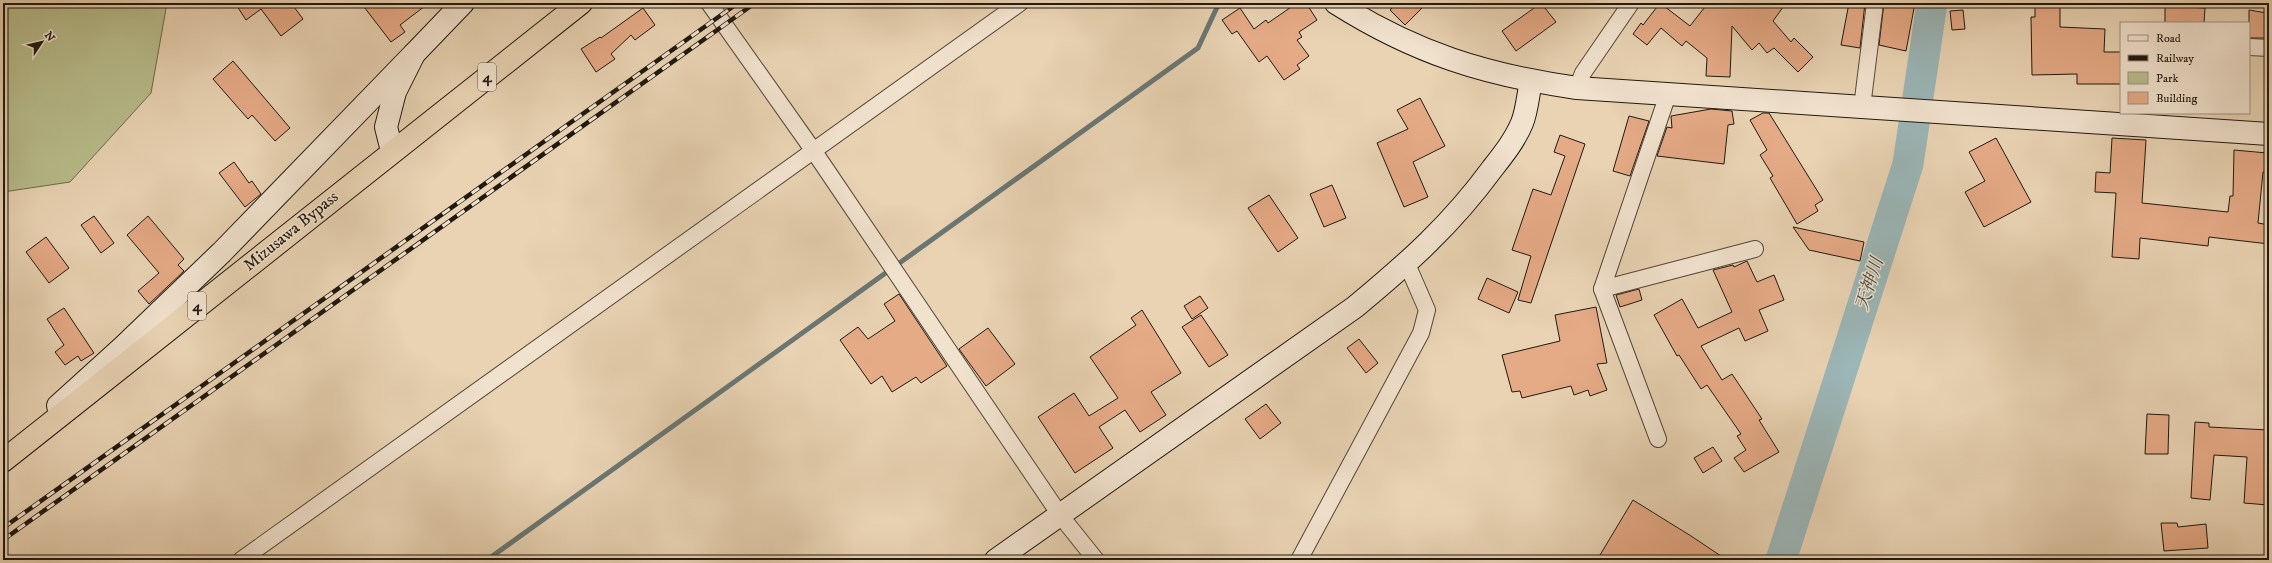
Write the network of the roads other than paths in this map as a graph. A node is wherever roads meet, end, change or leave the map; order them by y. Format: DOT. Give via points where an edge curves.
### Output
graph roads {
  1 [pos="463,3"];
  2 [pos="581,3"];
  3 [pos="710,3"];
  4 [pos="1020,3"];
  5 [pos="1336,3"];
  6 [pos="1631,3"];
  7 [pos="1875,3"];
  8 [pos="2250,47"];
  9 [pos="2269,48"];
  10 [pos="414,54"];
  11 [pos="1531,81"];
  12 [pos="1577,88"];
  13 [pos="1668,94"];
  14 [pos="1862,107"];
  15 [pos="2269,134"];
  16 [pos="813,150"];
  17 [pos="392,151"];
  18 [pos="1755,249"];
  19 [pos="1407,264"];
  20 [pos="1602,289"];
  21 [pos="1658,439"];
  22 [pos="3,457"];
  23 [pos="3,461"];
  24 [pos="1060,515"];
  25 [pos="241,560"];
  26 [pos="996,560"];
  27 [pos="1096,560"];
  28 [pos="1299,560"];
  1 -- 10 [label="street"];
  2 -- 17 [label="highway, Mizusawa Bypass / 4"];
  3 -- 16 [label="street"];
  4 -- 16 [label="street"];
  5 -- 11 [label="street" via="1369,24 1414,46 1485,71"];
  6 -- 12 [label="street" via="1583,73"];
  7 -- 14 [label="street"];
  8 -- 9 [label="street"];
  10 -- 17 [label="street" via="395,92 386,127"];
  10 -- 22 [label="street" via="294,180 216,257"];
  11 -- 12 [label="street"];
  11 -- 19 [label="street" via="1522,123 1512,142 1440,233"];
  12 -- 13 [label="street"];
  13 -- 14 [label="street"];
  13 -- 20 [label="street"];
  14 -- 15 [label="street"];
  16 -- 24 [label="street"];
  16 -- 25 [label="street"];
  17 -- 23 [label="highway, Mizusawa Bypass / 4"];
  18 -- 20 [label="street"];
  19 -- 24 [label="street" via="1355,307"];
  19 -- 28 [label="street" via="1427,310 1421,333"];
  20 -- 21 [label="street"];
  24 -- 26 [label="street"];
  24 -- 27 [label="street"];
}
